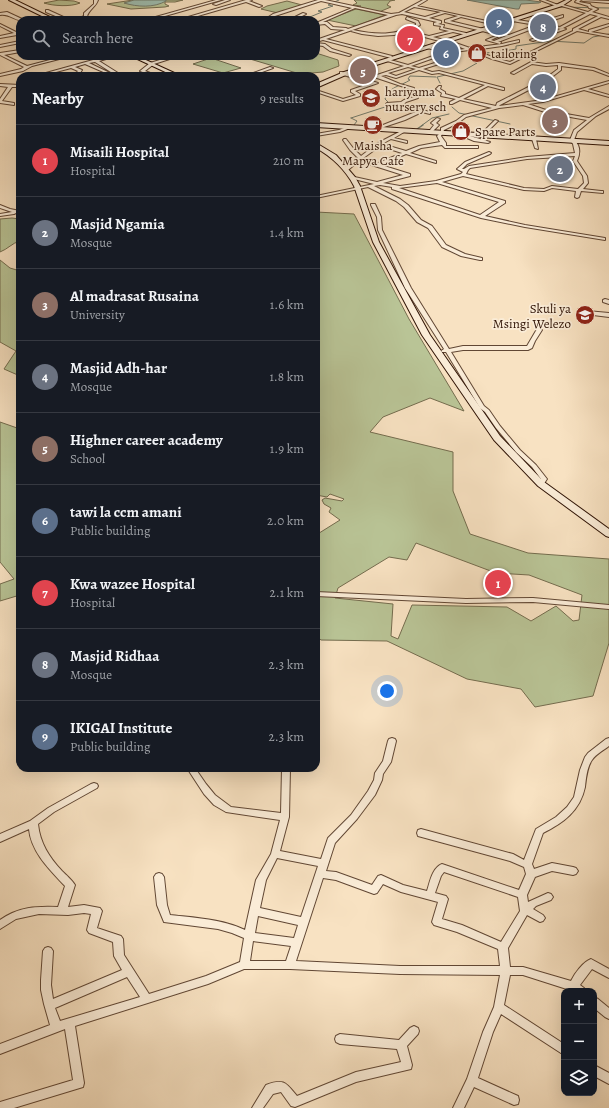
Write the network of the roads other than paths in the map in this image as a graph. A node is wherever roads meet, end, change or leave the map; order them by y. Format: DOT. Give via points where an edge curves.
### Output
graph roads {
  1 [pos="11,0"];
  2 [pos="15,0"];
  3 [pos="96,0"];
  4 [pos="219,0"];
  5 [pos="228,0"];
  6 [pos="248,0"];
  7 [pos="321,0"];
  8 [pos="425,0"];
  9 [pos="542,0"];
  10 [pos="568,0"];
  11 [pos="579,0"];
  12 [pos="583,0"];
  13 [pos="223,2"];
  14 [pos="609,2"];
  15 [pos="234,4"];
  16 [pos="559,5"];
  17 [pos="260,6"];
  18 [pos="414,6"];
  19 [pos="354,8"];
  20 [pos="47,11"];
  21 [pos="445,12"];
  22 [pos="589,13"];
  23 [pos="0,14"];
  24 [pos="304,14"];
  25 [pos="390,15"];
  26 [pos="400,15"];
  27 [pos="45,16"];
  28 [pos="49,16"];
  29 [pos="59,16"];
  30 [pos="86,16"];
  31 [pos="161,16"];
  32 [pos="170,16"];
  33 [pos="194,16"];
  34 [pos="274,16"];
  35 [pos="299,16"];
  36 [pos="461,16"];
  37 [pos="562,16"];
  38 [pos="600,16"];
  39 [pos="16,18"];
  40 [pos="425,18"];
  41 [pos="609,18"];
  42 [pos="512,20"];
  43 [pos="446,21"];
  44 [pos="325,22"];
  45 [pos="440,22"];
  46 [pos="320,23"];
  47 [pos="495,24"];
  48 [pos="0,25"];
  49 [pos="535,25"];
  50 [pos="540,25"];
  51 [pos="609,25"];
  52 [pos="468,26"];
  53 [pos="547,26"];
  54 [pos="562,28"];
  55 [pos="348,29"];
  56 [pos="481,29"];
  57 [pos="12,30"];
  58 [pos="16,30"];
  59 [pos="576,30"];
  60 [pos="353,31"];
  61 [pos="407,31"];
  62 [pos="453,31"];
  63 [pos="589,32"];
  64 [pos="16,33"];
  65 [pos="16,34"];
  66 [pos="465,34"];
  67 [pos="502,34"];
  68 [pos="607,35"];
  69 [pos="510,36"];
  70 [pos="0,37"];
  71 [pos="429,37"];
  72 [pos="323,39"];
  73 [pos="320,40"];
  74 [pos="532,40"];
  75 [pos="445,41"];
  76 [pos="494,42"];
  77 [pos="518,42"];
  78 [pos="16,43"];
  79 [pos="320,44"];
  80 [pos="502,45"];
  81 [pos="1,46"];
  82 [pos="428,47"];
  83 [pos="468,49"];
  84 [pos="500,50"];
  85 [pos="16,52"];
  86 [pos="447,52"];
  87 [pos="349,55"];
  88 [pos="0,56"];
  89 [pos="390,59"];
  90 [pos="49,60"];
  91 [pos="95,60"];
  92 [pos="142,60"];
  93 [pos="145,60"];
  94 [pos="164,60"];
  95 [pos="45,61"];
  96 [pos="85,63"];
  97 [pos="438,63"];
  98 [pos="152,64"];
  99 [pos="559,64"];
  100 [pos="406,66"];
  101 [pos="71,67"];
  102 [pos="24,68"];
  103 [pos="271,68"];
  104 [pos="359,69"];
  105 [pos="420,69"];
  106 [pos="609,69"];
  107 [pos="603,71"];
  108 [pos="1,72"];
  109 [pos="31,72"];
  110 [pos="49,72"];
  111 [pos="80,72"];
  112 [pos="105,72"];
  113 [pos="115,72"];
  114 [pos="143,72"];
  115 [pos="169,72"];
  116 [pos="172,72"];
  117 [pos="259,72"];
  118 [pos="514,73"];
  119 [pos="343,74"];
  120 [pos="609,74"];
  121 [pos="380,75"];
  122 [pos="375,76"];
  123 [pos="386,81"];
  124 [pos="493,82"];
  125 [pos="609,82"];
  126 [pos="320,83"];
  127 [pos="374,83"];
  128 [pos="0,85"];
  129 [pos="11,85"];
  130 [pos="16,85"];
  131 [pos="487,85"];
  132 [pos="440,87"];
  133 [pos="503,89"];
  134 [pos="583,89"];
  135 [pos="320,92"];
  136 [pos="609,96"];
  137 [pos="352,98"];
  138 [pos="459,99"];
  139 [pos="360,100"];
  140 [pos="0,102"];
  141 [pos="400,103"];
  142 [pos="451,103"];
  143 [pos="13,104"];
  144 [pos="390,104"];
  145 [pos="523,104"];
  146 [pos="496,107"];
  147 [pos="609,107"];
  148 [pos="429,113"];
  149 [pos="422,114"];
  150 [pos="438,119"];
  151 [pos="589,119"];
  152 [pos="496,121"];
  153 [pos="320,124"];
  154 [pos="320,124"];
  155 [pos="348,127"];
  156 [pos="379,128"];
  157 [pos="403,131"];
  158 [pos="431,131"];
  159 [pos="441,132"];
  160 [pos="320,134"];
  161 [pos="468,135"];
  162 [pos="487,137"];
  163 [pos="391,138"];
  164 [pos="534,139"];
  165 [pos="345,140"];
  166 [pos="479,140"];
  167 [pos="573,140"];
  168 [pos="406,142"];
  169 [pos="444,143"];
  170 [pos="609,143"];
  171 [pos="379,144"];
  172 [pos="477,147"];
  173 [pos="320,148"];
  174 [pos="537,148"];
  175 [pos="406,152"];
  176 [pos="489,153"];
  177 [pos="578,154"];
  178 [pos="359,158"];
  179 [pos="435,162"];
  180 [pos="377,165"];
  181 [pos="346,169"];
  182 [pos="464,173"];
  183 [pos="352,177"];
  184 [pos="436,182"];
  185 [pos="378,184"];
  186 [pos="369,186"];
  187 [pos="357,188"];
  188 [pos="579,190"];
  189 [pos="601,192"];
  190 [pos="320,196"];
  191 [pos="577,197"];
  192 [pos="0,206"];
  193 [pos="373,206"];
  194 [pos="16,211"];
  195 [pos="16,213"];
  196 [pos="0,215"];
  197 [pos="481,217"];
  198 [pos="606,239"];
  199 [pos="480,259"];
  200 [pos="587,314"];
  201 [pos="609,315"];
  202 [pos="538,330"];
  203 [pos="447,350"];
  204 [pos="438,353"];
  205 [pos="541,484"];
  206 [pos="609,534"];
  207 [pos="320,594"];
  208 [pos="609,607"];
  209 [pos="392,741"];
  210 [pos="609,741"];
  211 [pos="194,772"];
  212 [pos="286,772"];
  213 [pos="94,786"];
  214 [pos="285,817"];
  215 [pos="33,823"];
  216 [pos="421,833"];
  217 [pos="0,838"];
  218 [pos="275,854"];
  219 [pos="324,863"];
  220 [pos="527,864"];
  221 [pos="572,871"];
  222 [pos="320,874"];
  223 [pos="531,874"];
  224 [pos="159,877"];
  225 [pos="430,895"];
  226 [pos="522,895"];
  227 [pos="548,897"];
  228 [pos="62,910"];
  229 [pos="254,911"];
  230 [pos="524,911"];
  231 [pos="540,918"];
  232 [pos="304,922"];
  233 [pos="0,925"];
  234 [pos="249,936"];
  235 [pos="298,943"];
  236 [pos="503,947"];
  237 [pos="48,951"];
  238 [pos="244,965"];
  239 [pos="290,965"];
  240 [pos="506,971"];
  241 [pos="128,972"];
  242 [pos="609,974"];
  243 [pos="574,988"];
  244 [pos="577,988"];
  245 [pos="147,999"];
  246 [pos="597,1004"];
  247 [pos="50,1005"];
  248 [pos="499,1007"];
  249 [pos="609,1014"];
  250 [pos="69,1023"];
  251 [pos="56,1027"];
  252 [pos="414,1031"];
  253 [pos="340,1039"];
  254 [pos="401,1045"];
  255 [pos="561,1048"];
  256 [pos="0,1049"];
  257 [pos="597,1072"];
  258 [pos="609,1079"];
  259 [pos="472,1081"];
  260 [pos="514,1100"];
  261 [pos="296,1105"];
  262 [pos="0,1107"];
  263 [pos="257,1108"];
  264 [pos="458,1108"];
  1 -- 27 [label="main road"];
  2 -- 28 [label="main road"];
  3 -- 30 [label="street"];
  4 -- 31 [label="street"];
  5 -- 13 [label="street"];
  6 -- 15 [label="street"];
  6 -- 17 [label="street"];
  7 -- 19 [label="street"];
  7 -- 34 [label="street"];
  8 -- 18 [label="street"];
  9 -- 16 [label="street"];
  10 -- 16 [label="main road"];
  11 -- 22 [label="street" via="577,2 596,8"];
  12 -- 14 [label="street"];
  13 -- 15 [label="street"];
  13 -- 32 [label="street"];
  15 -- 33 [label="street"];
  16 -- 22 [label="street"];
  16 -- 42 [label="main road"];
  16 -- 47 [label="main road"];
  18 -- 21 [label="street"];
  18 -- 26 [label="street"];
  19 -- 25 [label="street"];
  19 -- 44 [label="street"];
  20 -- 29 [label="street"];
  21 -- 36 [label="street"];
  21 -- 40 [label="street"];
  22 -- 38 [label="street"];
  22 -- 54 [label="street"];
  23 -- 39 [label="street" via="6,13"];
  24 -- 35 [label="street"];
  25 -- 26 [label="street"];
  25 -- 55 [label="street"];
  26 -- 40 [label="street"];
  26 -- 61 [label="street" via="417,22 418,25"];
  36 -- 43 [label="street"];
  36 -- 47 [label="street"];
  37 -- 49 [label="street"];
  38 -- 41 [label="street"];
  38 -- 59 [label="street"];
  40 -- 45 [label="street"];
  42 -- 49 [label="street"];
  42 -- 56 [label="main road"];
  43 -- 45 [label="street"];
  43 -- 52 [label="street"];
  44 -- 46 [label="street"];
  44 -- 55 [label="street" via="330,27"];
  45 -- 62 [label="street" via="435,24"];
  47 -- 56 [label="main road"];
  48 -- 57 [label="street"];
  49 -- 50 [label="street"];
  50 -- 53 [label="street"];
  50 -- 69 [label="street"];
  51 -- 63 [label="street"];
  52 -- 56 [label="street"];
  52 -- 62 [label="street"];
  53 -- 54 [label="street"];
  53 -- 69 [label="street" via="517,37"];
  54 -- 59 [label="street"];
  54 -- 74 [label="street"];
  55 -- 72 [label="street"];
  56 -- 66 [label="main road"];
  56 -- 67 [label="street"];
  56 -- 75 [label="main road"];
  57 -- 58 [label="street"];
  57 -- 64 [label="street"];
  59 -- 63 [label="street"];
  59 -- 83 [label="street" via="510,63"];
  60 -- 61 [label="street" via="381,36"];
  61 -- 71 [label="street"];
  62 -- 66 [label="street"];
  62 -- 71 [label="street"];
  63 -- 68 [label="street"];
  65 -- 70 [label="street"];
  66 -- 75 [label="main road"];
  67 -- 69 [label="street"];
  67 -- 76 [label="street" via="488,40"];
  69 -- 76 [label="street"];
  71 -- 75 [label="street"];
  72 -- 73 [label="street"];
  72 -- 89 [label="street"];
  75 -- 82 [label="main road"];
  75 -- 83 [label="street"];
  75 -- 89 [label="main road"];
  76 -- 80 [label="street"];
  77 -- 80 [label="street"];
  78 -- 81 [label="street"];
  79 -- 87 [label="street"];
  80 -- 83 [label="street"];
  80 -- 84 [label="street" via="506,48 497,49"];
  82 -- 86 [label="street"];
  82 -- 89 [label="main road"];
  83 -- 86 [label="street"];
  85 -- 88 [label="street"];
  86 -- 100 [label="street"];
  88 -- 102 [label="street"];
  89 -- 100 [label="street"];
  89 -- 104 [label="main road"];
  89 -- 119 [label="main road"];
  90 -- 95 [label="street"];
  91 -- 96 [label="street"];
  91 -- 113 [label="street"];
  92 -- 98 [label="main road"];
  93 -- 98 [label="main road"];
  94 -- 98 [label="street"];
  95 -- 102 [label="street"];
  96 -- 101 [label="street"];
  96 -- 112 [label="street"];
  97 -- 105 [label="street"];
  98 -- 114 [label="street"];
  98 -- 115 [label="main road"];
  98 -- 116 [label="main road"];
  99 -- 107 [label="street"];
  99 -- 118 [label="street" via="530,63"];
  99 -- 146 [label="street" via="560,69 550,77"];
  100 -- 105 [label="street"];
  100 -- 121 [label="street"];
  101 -- 110 [label="street"];
  101 -- 111 [label="street"];
  102 -- 108 [label="street"];
  102 -- 109 [label="street"];
  103 -- 117 [label="street"];
  104 -- 119 [label="main road"];
  104 -- 122 [label="street"];
  105 -- 121 [label="street" via="396,76"];
  105 -- 131 [label="street"];
  106 -- 107 [label="street"];
  107 -- 120 [label="street"];
  119 -- 126 [label="main road"];
  119 -- 127 [label="street"];
  121 -- 122 [label="street"];
  122 -- 123 [label="street"];
  123 -- 127 [label="street"];
  123 -- 141 [label="street" via="413,88 406,92 417,95"];
  124 -- 131 [label="street"];
  125 -- 134 [label="street"];
  127 -- 137 [label="street" via="352,91 359,95"];
  128 -- 129 [label="street"];
  129 -- 130 [label="street"];
  129 -- 140 [label="street"];
  131 -- 133 [label="street"];
  131 -- 138 [label="street"];
  132 -- 138 [label="street" via="439,90 444,93 442,94"];
  134 -- 136 [label="street"];
  134 -- 145 [label="street" via="569,95"];
  135 -- 137 [label="street" via="343,100"];
  137 -- 139 [label="street"];
  138 -- 142 [label="street"];
  138 -- 146 [label="street"];
  140 -- 143 [label="street"];
  141 -- 144 [label="street"];
  141 -- 149 [label="street"];
  145 -- 146 [label="street"];
  145 -- 151 [label="street" via="548,112"];
  146 -- 159 [label="street" via="465,116"];
  147 -- 151 [label="street"];
  148 -- 149 [label="street"];
  149 -- 156 [label="street"];
  150 -- 158 [label="street" via="433,123 437,125"];
  151 -- 167 [label="street" via="575,131"];
  152 -- 162 [label="street"];
  153 -- 156 [label="main road"];
  154 -- 155 [label="main road"];
  155 -- 157 [label="main road"];
  155 -- 160 [label="street"];
  156 -- 158 [label="main road"];
  157 -- 159 [label="main road"];
  157 -- 163 [label="street"];
  158 -- 159 [label="main road"];
  159 -- 161 [label="main road"];
  159 -- 162 [label="main road"];
  159 -- 169 [label="street" via="439,136"];
  161 -- 162 [label="main road"];
  161 -- 166 [label="street"];
  162 -- 164 [label="main road"];
  162 -- 166 [label="street"];
  162 -- 167 [label="main road"];
  162 -- 176 [label="street"];
  163 -- 168 [label="street"];
  163 -- 171 [label="street"];
  164 -- 167 [label="main road"];
  164 -- 174 [label="street"];
  165 -- 178 [label="street"];
  166 -- 172 [label="street"];
  167 -- 170 [label="main road"];
  167 -- 177 [label="street"];
  169 -- 172 [label="street" via="446,147"];
  169 -- 175 [label="street"];
  171 -- 175 [label="street"];
  171 -- 178 [label="street"];
  172 -- 176 [label="street" via="479,153"];
  173 -- 181 [label="main road" via="334,156"];
  175 -- 179 [label="street"];
  175 -- 180 [label="street"];
  176 -- 182 [label="street" via="466,163 459,169"];
  177 -- 182 [label="street" via="469,167"];
  177 -- 188 [label="street" via="575,161 585,176 586,183"];
  178 -- 180 [label="street"];
  178 -- 181 [label="street"];
  180 -- 185 [label="street" via="408,175"];
  181 -- 183 [label="main road"];
  182 -- 184 [label="street"];
  182 -- 188 [label="street" via="516,188 544,190 552,187"];
  183 -- 185 [label="street"];
  183 -- 187 [label="main road"];
  184 -- 185 [label="street" via="400,187"];
  184 -- 197 [label="street" via="503,202"];
  185 -- 186 [label="street"];
  185 -- 197 [label="street"];
  186 -- 187 [label="street"];
  186 -- 199 [label="street" via="406,206 420,221 430,227 444,246 463,255"];
  187 -- 190 [label="street"];
  187 -- 204 [label="main road" via="376,242"];
  188 -- 189 [label="street"];
  188 -- 191 [label="street"];
  192 -- 194 [label="street"];
  193 -- 203 [label="street" via="379,217 380,230 397,267"];
  195 -- 196 [label="street"];
  197 -- 198 [label="street"];
  200 -- 201 [label="street"];
  202 -- 203 [label="street" via="528,348 477,347"];
  203 -- 204 [label="street"];
  203 -- 205 [label="street" via="482,407 518,451 541,474 544,479"];
  204 -- 205 [label="main road" via="497,438"];
  205 -- 206 [label="main road"];
  207 -- 208 [label="street" via="466,601 532,600"];
  209 -- 219 [label="street" via="388,762 379,773 372,793 331,841"];
  210 -- 220 [label="street" via="588,757 580,792 572,808 558,822 539,831"];
  211 -- 214 [label="street" via="207,792 229,810"];
  212 -- 214 [label="street"];
  213 -- 215 [label="street"];
  214 -- 218 [label="street"];
  215 -- 217 [label="street"];
  215 -- 228 [label="street" via="33,834 42,851 50,864 70,885"];
  216 -- 220 [label="street"];
  218 -- 219 [label="street"];
  218 -- 229 [label="street" via="261,880"];
  219 -- 222 [label="street"];
  220 -- 223 [label="street"];
  221 -- 223 [label="street" via="552,867"];
  222 -- 225 [label="street" via="336,876 374,890 381,879 401,888"];
  222 -- 232 [label="street"];
  223 -- 226 [label="street"];
  224 -- 234 [label="street" via="162,906 167,919 224,926"];
  225 -- 226 [label="street" via="442,868"];
  225 -- 236 [label="street" via="444,899 437,922 459,928"];
  226 -- 230 [label="street"];
  227 -- 230 [label="street" via="533,903"];
  228 -- 233 [label="street" via="38,910 13,916"];
  228 -- 241 [label="street" via="97,911 92,930 118,939 119,956"];
  229 -- 232 [label="street"];
  229 -- 234 [label="street"];
  230 -- 231 [label="street"];
  230 -- 236 [label="street"];
  232 -- 235 [label="street"];
  234 -- 235 [label="street"];
  234 -- 238 [label="street"];
  235 -- 239 [label="street"];
  236 -- 240 [label="street"];
  237 -- 247 [label="street" via="49,962 45,977"];
  238 -- 239 [label="street"];
  238 -- 245 [label="street" via="208,980"];
  239 -- 240 [label="street"];
  240 -- 243 [label="street" via="523,971"];
  240 -- 248 [label="street"];
  241 -- 245 [label="street"];
  241 -- 247 [label="street"];
  242 -- 244 [label="street" via="591,963 578,978"];
  245 -- 250 [label="street"];
  246 -- 249 [label="street"];
  247 -- 251 [label="street"];
  248 -- 255 [label="street"];
  248 -- 259 [label="street"];
  250 -- 251 [label="street"];
  250 -- 262 [label="street" via="79,1083"];
  251 -- 256 [label="street"];
  252 -- 254 [label="street"];
  253 -- 254 [label="street"];
  254 -- 261 [label="street" via="407,1065 356,1077"];
  257 -- 258 [label="street"];
  259 -- 260 [label="street"];
  259 -- 264 [label="street"];
  261 -- 263 [label="street" via="283,1087 270,1088"];
}
